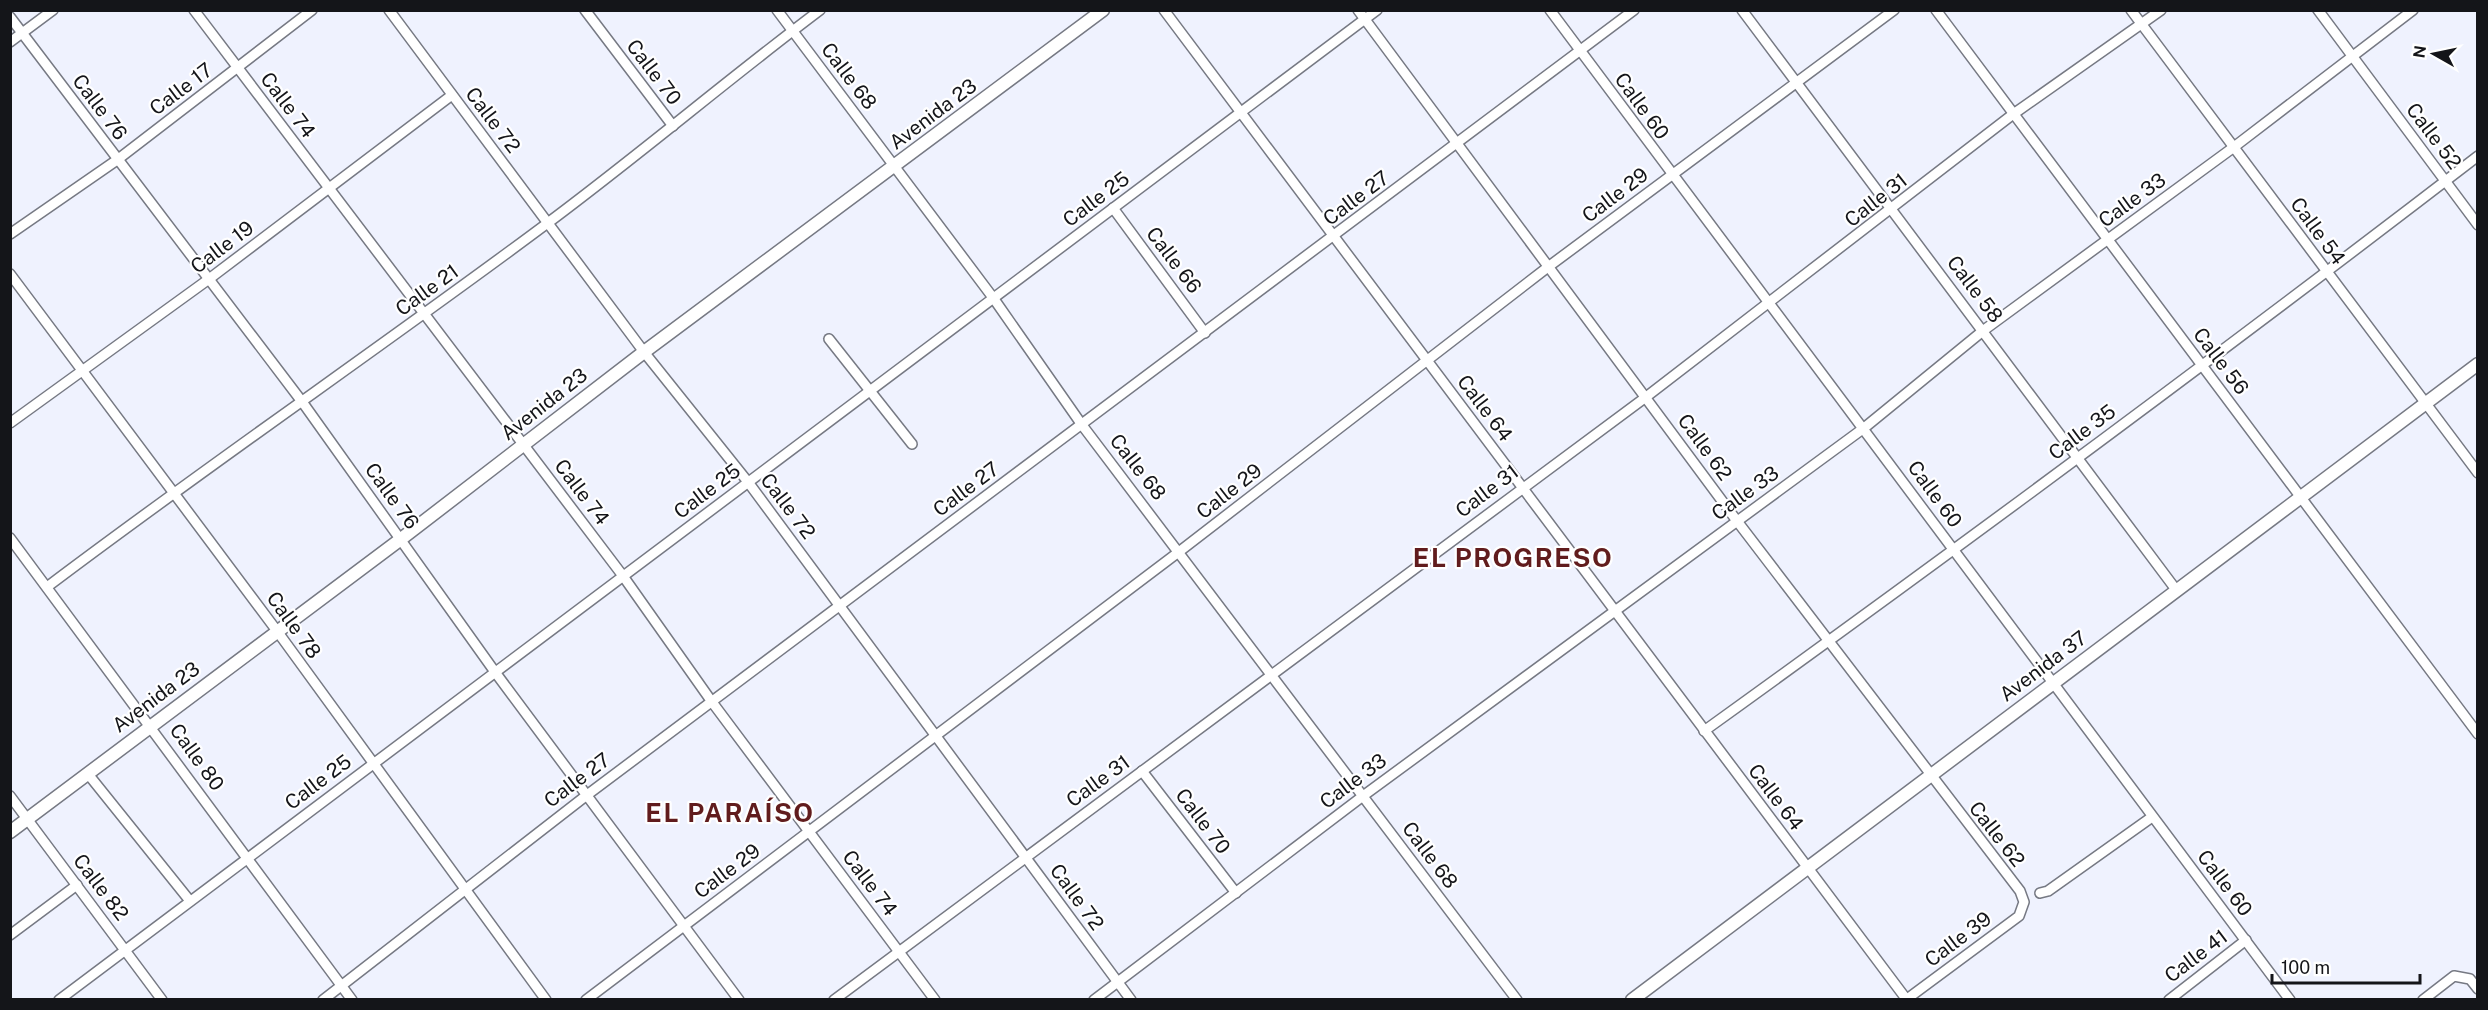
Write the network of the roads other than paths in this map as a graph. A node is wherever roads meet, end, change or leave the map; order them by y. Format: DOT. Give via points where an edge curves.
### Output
graph roads {
  1 [pos="53,10"];
  2 [pos="194,10"];
  3 [pos="312,10"];
  4 [pos="389,10"];
  5 [pos="585,10"];
  6 [pos="777,10"];
  7 [pos="820,10"];
  8 [pos="1103,10"];
  9 [pos="1164,10"];
  10 [pos="1358,10"];
  11 [pos="1377,10"];
  12 [pos="1550,10"];
  13 [pos="1635,10"];
  14 [pos="1742,10"];
  15 [pos="1894,10"];
  16 [pos="1936,10"];
  17 [pos="2131,10"];
  18 [pos="2161,10"];
  19 [pos="2318,10"];
  20 [pos="2413,10"];
  21 [pos="10,17"];
  22 [pos="1364,20"];
  23 [pos="2142,25"];
  24 [pos="792,31"];
  25 [pos="22,33"];
  26 [pos="10,42"];
  27 [pos="1580,52"];
  28 [pos="2352,57"];
  29 [pos="237,68"];
  30 [pos="1796,81"];
  31 [pos="452,96"];
  32 [pos="1241,112"];
  33 [pos="2012,115"];
  34 [pos="673,126"];
  35 [pos="1457,145"];
  36 [pos="2234,147"];
  37 [pos="2478,156"];
  38 [pos="117,160"];
  39 [pos="895,167"];
  40 [pos="1672,175"];
  41 [pos="2445,181"];
  42 [pos="329,190"];
  43 [pos="1113,208"];
  44 [pos="1893,210"];
  45 [pos="548,223"];
  46 [pos="2478,225"];
  47 [pos="10,234"];
  48 [pos="1335,237"];
  49 [pos="2108,240"];
  50 [pos="1548,267"];
  51 [pos="10,273"];
  52 [pos="2327,273"];
  53 [pos="209,279"];
  54 [pos="994,299"];
  55 [pos="1771,303"];
  56 [pos="423,315"];
  57 [pos="1984,330"];
  58 [pos="1205,333"];
  59 [pos="829,339"];
  60 [pos="644,352"];
  61 [pos="1428,361"];
  62 [pos="2200,364"];
  63 [pos="2478,364"];
  64 [pos="83,371"];
  65 [pos="870,391"];
  66 [pos="1646,397"];
  67 [pos="303,403"];
  68 [pos="2425,403"];
  69 [pos="10,423"];
  70 [pos="1082,425"];
  71 [pos="1864,428"];
  72 [pos="523,444"];
  73 [pos="912,444"];
  74 [pos="2077,459"];
  75 [pos="2478,473"];
  76 [pos="748,482"];
  77 [pos="1522,488"];
  78 [pos="173,492"];
  79 [pos="2300,497"];
  80 [pos="1737,521"];
  81 [pos="10,538"];
  82 [pos="401,539"];
  83 [pos="1953,549"];
  84 [pos="1180,551"];
  85 [pos="624,576"];
  86 [pos="47,587"];
  87 [pos="2178,591"];
  88 [pos="840,606"];
  89 [pos="1615,612"];
  90 [pos="277,631"];
  91 [pos="1828,642"];
  92 [pos="495,672"];
  93 [pos="1272,675"];
  94 [pos="2054,681"];
  95 [pos="712,702"];
  96 [pos="152,725"];
  97 [pos="1704,731"];
  98 [pos="2478,734"];
  99 [pos="936,736"];
  100 [pos="374,763"];
  101 [pos="1142,771"];
  102 [pos="88,774"];
  103 [pos="1930,777"];
  104 [pos="587,795"];
  105 [pos="10,796"];
  106 [pos="1363,796"];
  107 [pos="2152,817"];
  108 [pos="27,819"];
  109 [pos="10,832"];
  110 [pos="809,832"];
  111 [pos="1025,856"];
  112 [pos="248,857"];
  113 [pos="1807,869"];
  114 [pos="77,885"];
  115 [pos="466,890"];
  116 [pos="1236,893"];
  117 [pos="2040,893"];
  118 [pos="190,901"];
  119 [pos="2024,902"];
  120 [pos="683,926"];
  121 [pos="10,935"];
  122 [pos="2246,940"];
  123 [pos="125,950"];
  124 [pos="898,950"];
  125 [pos="1118,982"];
  126 [pos="341,985"];
  127 [pos="2478,989"];
  128 [pos="59,999"];
  129 [pos="162,999"];
  130 [pos="322,999"];
  131 [pos="352,999"];
  132 [pos="546,999"];
  133 [pos="586,999"];
  134 [pos="739,999"];
  135 [pos="834,999"];
  136 [pos="935,999"];
  137 [pos="1094,999"];
  138 [pos="1131,999"];
  139 [pos="1517,999"];
  140 [pos="1632,999"];
  141 [pos="1907,999"];
  142 [pos="2169,999"];
  143 [pos="2290,999"];
  144 [pos="2423,999"];
  1 -- 25 [label="street"];
  2 -- 29 [label="street, Calle 74"];
  3 -- 29 [label="street, Calle 17"];
  4 -- 31 [label="street, Calle 72"];
  5 -- 34 [label="street, Calle 70"];
  6 -- 24 [label="street, Calle 68"];
  7 -- 24 [label="street, Calle 21"];
  8 -- 39 [label="street, Avenida 23"];
  9 -- 32 [label="street, Calle 64"];
  10 -- 22 [label="street, Calle 62"];
  11 -- 22 [label="street, Calle 25"];
  12 -- 27 [label="street, Calle 60"];
  13 -- 27 [label="street, Calle 27"];
  14 -- 30 [label="street, Calle 58"];
  15 -- 30 [label="street, Calle 29"];
  16 -- 33 [label="street, Calle 56"];
  17 -- 23 [label="street, Calle 54"];
  18 -- 23 [label="street, Calle 31"];
  19 -- 28 [label="street, Calle 52"];
  20 -- 28 [label="street, Calle 33"];
  21 -- 25 [label="street, Calle 76"];
  22 -- 32 [label="street, Calle 25"];
  22 -- 35 [label="street, Calle 62"];
  23 -- 33 [label="street, Calle 31"];
  23 -- 36 [label="street, Calle 54"];
  24 -- 34 [label="street, Calle 21"];
  24 -- 39 [label="street, Calle 68"];
  25 -- 26 [label="street"];
  25 -- 38 [label="street, Calle 76"];
  27 -- 35 [label="street, Calle 27"];
  27 -- 40 [label="street, Calle 60"];
  28 -- 36 [label="street, Calle 33"];
  28 -- 41 [label="street, Calle 52"];
  29 -- 38 [label="street, Calle 17"];
  29 -- 42 [label="street, Calle 74"];
  30 -- 40 [label="street, Calle 29"];
  30 -- 44 [label="street, Calle 58"];
  31 -- 42 [label="street, Calle 19"];
  31 -- 45 [label="street, Calle 72"];
  32 -- 43 [label="street, Calle 25"];
  32 -- 48 [label="street, Calle 64"];
  33 -- 44 [label="street, Calle 31"];
  33 -- 49 [label="street, Calle 56"];
  34 -- 45 [label="street, Calle 21"];
  35 -- 48 [label="street, Calle 27"];
  35 -- 50 [label="street, Calle 62"];
  36 -- 49 [label="street, Calle 33"];
  36 -- 52 [label="street, Calle 54"];
  37 -- 41 [label="street, Calle 35"];
  38 -- 47 [label="street, Calle 17"];
  38 -- 53 [label="street, Calle 76"];
  39 -- 54 [label="street, Calle 68"];
  39 -- 60 [label="street, Avenida 23"];
  40 -- 50 [label="street, Calle 29"];
  40 -- 55 [label="street, Calle 60"];
  41 -- 46 [label="street, Calle 52"];
  41 -- 52 [label="street, Calle 35"];
  42 -- 53 [label="street, Calle 19"];
  42 -- 56 [label="street, Calle 74"];
  43 -- 54 [label="street, Calle 25"];
  43 -- 58 [label="street, Calle 66"];
  44 -- 55 [label="street, Calle 31"];
  44 -- 57 [label="street, Calle 58"];
  45 -- 56 [label="street, Calle 21"];
  45 -- 60 [label="street, Calle 72"];
  48 -- 58 [label="street, Calle 27"];
  48 -- 61 [label="street, Calle 64"];
  49 -- 57 [label="street, Calle 33"];
  49 -- 62 [label="street, Calle 56"];
  50 -- 61 [label="street, Calle 29"];
  50 -- 66 [label="street, Calle 62"];
  51 -- 64 [label="street, Calle 78"];
  52 -- 62 [label="street, Calle 35"];
  52 -- 68 [label="street, Calle 54"];
  53 -- 64 [label="street, Calle 19"];
  53 -- 67 [label="street, Calle 76"];
  54 -- 65 [label="street, Calle 25"];
  54 -- 70 [label="street, Calle 68"];
  55 -- 66 [label="street, Calle 31"];
  55 -- 71 [label="street, Calle 60"];
  56 -- 67 [label="street, Calle 21"];
  56 -- 72 [label="street, Calle 74"];
  57 -- 71 [label="street, Calle 33"];
  57 -- 74 [label="street, Calle 58"];
  58 -- 70 [label="street, Calle 27"];
  59 -- 65 [label="street"];
  60 -- 72 [label="street, Avenida 23"];
  60 -- 76 [label="street, Calle 72"];
  61 -- 77 [label="street, Calle 64"];
  61 -- 84 [label="street, Calle 29"];
  62 -- 74 [label="street, Calle 35"];
  62 -- 79 [label="street, Calle 56"];
  63 -- 68 [label="street, Avenida 37"];
  64 -- 69 [label="street, Calle 19"];
  64 -- 78 [label="street, Calle 78"];
  65 -- 73 [label="street"];
  65 -- 76 [label="street, Calle 25"];
  66 -- 77 [label="street, Calle 31"];
  66 -- 80 [label="street, Calle 62"];
  67 -- 78 [label="street, Calle 21"];
  67 -- 82 [label="street, Calle 76"];
  68 -- 75 [label="street, Calle 54"];
  68 -- 79 [label="street, Avenida 37"];
  70 -- 84 [label="street, Calle 68"];
  70 -- 88 [label="street, Calle 27"];
  71 -- 80 [label="street, Calle 33"];
  71 -- 83 [label="street, Calle 60"];
  72 -- 82 [label="street, Avenida 23"];
  72 -- 85 [label="street, Calle 74"];
  74 -- 83 [label="street, Calle 35"];
  74 -- 87 [label="street, Calle 58"];
  76 -- 85 [label="street, Calle 25"];
  76 -- 88 [label="street, Calle 72"];
  77 -- 89 [label="street, Calle 64"];
  77 -- 93 [label="street, Calle 31"];
  78 -- 86 [label="street, Calle 21"];
  78 -- 90 [label="street, Calle 78"];
  79 -- 87 [label="street, Avenida 37"];
  79 -- 98 [label="street, Calle 56"];
  80 -- 89 [label="street, Calle 33"];
  80 -- 91 [label="street, Calle 62"];
  81 -- 86 [label="street, Calle 80"];
  82 -- 90 [label="street, Avenida 23"];
  82 -- 92 [label="street, Calle 76"];
  83 -- 91 [label="street, Calle 35"];
  83 -- 94 [label="street, Calle 60"];
  84 -- 93 [label="street, Calle 68"];
  84 -- 99 [label="street, Calle 29"];
  85 -- 92 [label="street, Calle 25"];
  85 -- 95 [label="street, Calle 74"];
  86 -- 96 [label="street, Calle 80"];
  87 -- 94 [label="street, Avenida 37"];
  88 -- 95 [label="street, Calle 27"];
  88 -- 99 [label="street, Calle 72"];
  89 -- 97 [label="street, Calle 64"];
  89 -- 106 [label="street, Calle 33"];
  90 -- 96 [label="street, Avenida 23"];
  90 -- 100 [label="street, Calle 78"];
  91 -- 97 [label="street, Calle 35"];
  91 -- 103 [label="street, Calle 62"];
  92 -- 100 [label="street, Calle 25"];
  92 -- 104 [label="street, Calle 76"];
  93 -- 101 [label="street, Calle 31"];
  93 -- 106 [label="street, Calle 68"];
  94 -- 103 [label="street, Avenida 37"];
  94 -- 107 [label="street, Calle 60"];
  95 -- 104 [label="street, Calle 27"];
  95 -- 110 [label="street, Calle 74"];
  96 -- 102 [label="street, Avenida 23"];
  96 -- 112 [label="street, Calle 80"];
  97 -- 113 [label="street, Calle 64"];
  99 -- 110 [label="street, Calle 29"];
  99 -- 111 [label="street, Calle 72"];
  100 -- 112 [label="street, Calle 25"];
  100 -- 115 [label="street, Calle 78"];
  101 -- 111 [label="street, Calle 31"];
  101 -- 116 [label="street, Calle 70"];
  102 -- 108 [label="street, Avenida 23"];
  102 -- 118 [label="street"];
  103 -- 113 [label="street, Avenida 37"];
  103 -- 119 [label="street, Calle 62" via="2020,891"];
  104 -- 115 [label="street, Calle 27"];
  104 -- 120 [label="street, Calle 76"];
  105 -- 108 [label="street, Calle 82"];
  106 -- 116 [label="street, Calle 33"];
  106 -- 139 [label="street, Calle 68"];
  107 -- 117 [label="street"];
  107 -- 122 [label="street, Calle 60"];
  108 -- 109 [label="street, Avenida 23"];
  108 -- 114 [label="street, Calle 82"];
  110 -- 120 [label="street, Calle 29"];
  110 -- 124 [label="street, Calle 74"];
  111 -- 124 [label="street, Calle 31"];
  111 -- 125 [label="street, Calle 72"];
  112 -- 118 [label="street, Calle 25"];
  112 -- 126 [label="street, Calle 80"];
  113 -- 140 [label="street, Avenida 37"];
  113 -- 141 [label="street, Calle 64"];
  114 -- 121 [label="street"];
  114 -- 123 [label="street, Calle 82"];
  115 -- 126 [label="street, Calle 27"];
  115 -- 132 [label="street, Calle 78"];
  116 -- 125 [label="street, Calle 33"];
  118 -- 123 [label="street, Calle 25"];
  119 -- 141 [label="street, Calle 39" via="2019,916"];
  120 -- 133 [label="street, Calle 29"];
  120 -- 134 [label="street, Calle 76"];
  122 -- 142 [label="street, Calle 41"];
  122 -- 143 [label="street, Calle 60"];
  123 -- 128 [label="street, Calle 25"];
  123 -- 129 [label="street, Calle 82"];
  124 -- 135 [label="street, Calle 31"];
  124 -- 136 [label="street, Calle 74"];
  125 -- 137 [label="street, Calle 33"];
  125 -- 138 [label="street, Calle 72"];
  126 -- 130 [label="street, Calle 27"];
  126 -- 131 [label="street, Calle 80"];
  127 -- 144 [label="street" via="2470,979 2454,976"];
}
